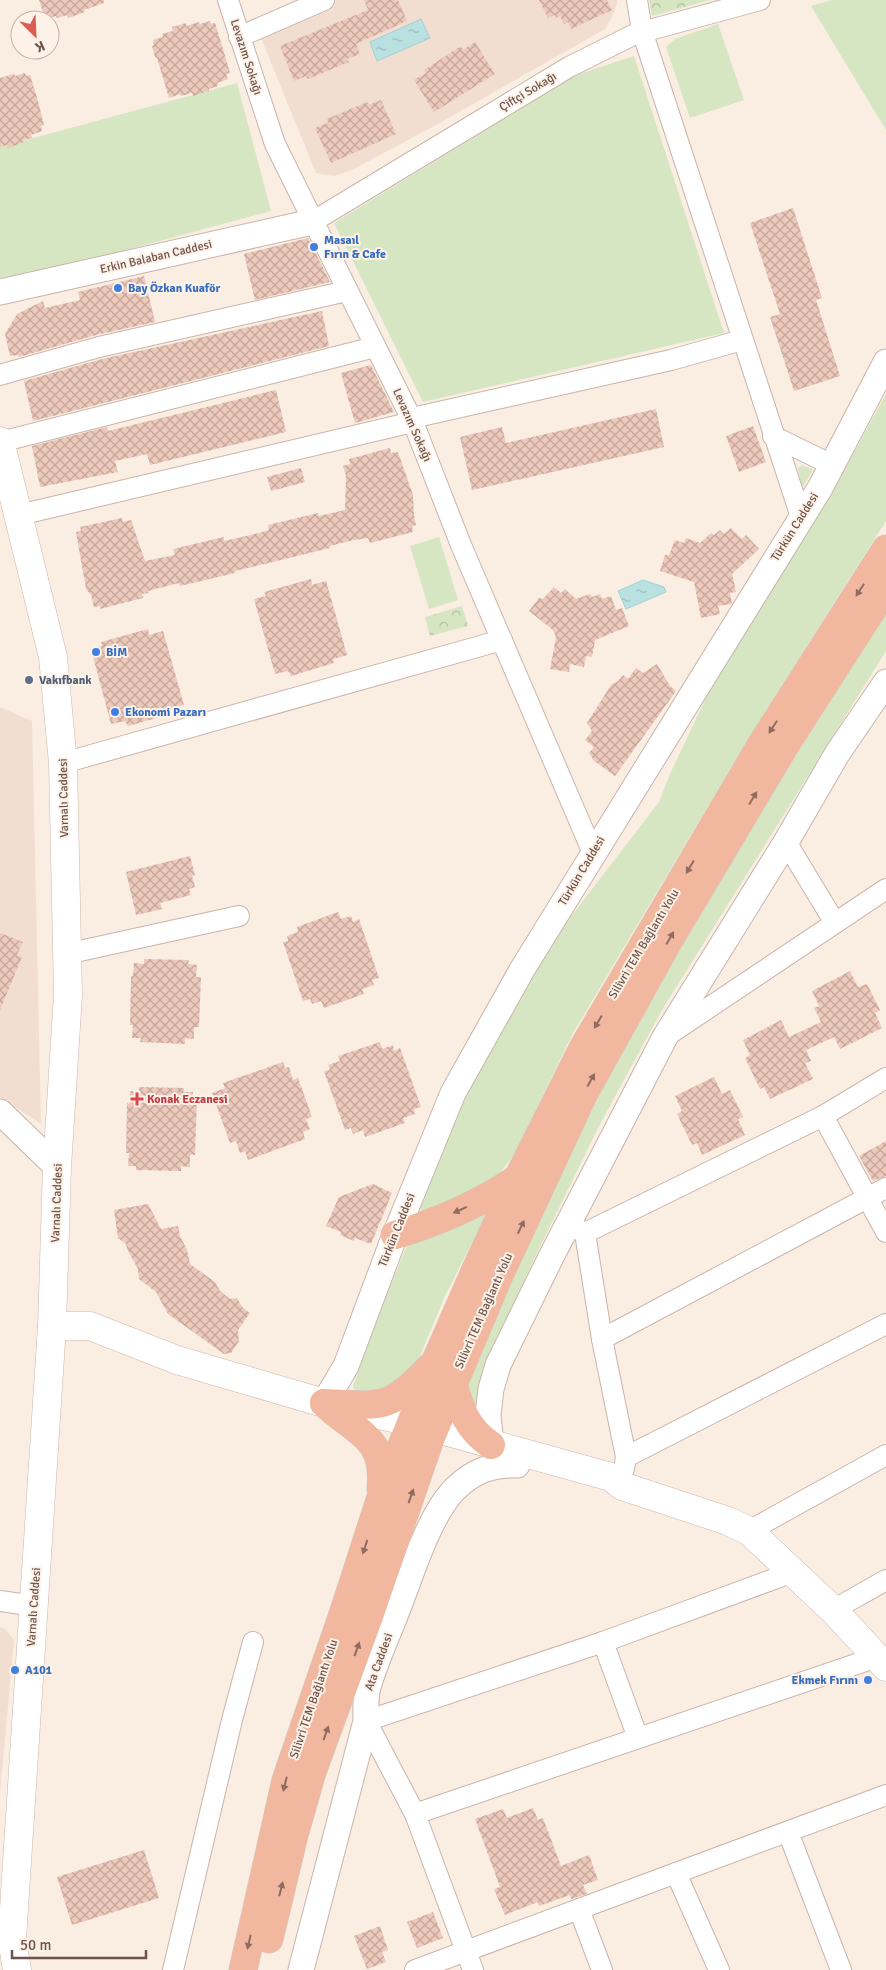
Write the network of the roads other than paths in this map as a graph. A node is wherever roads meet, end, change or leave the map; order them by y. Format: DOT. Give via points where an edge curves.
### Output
graph roads {
  1 [pos="228,0"];
  2 [pos="324,0"];
  3 [pos="637,0"];
  4 [pos="760,0"];
  5 [pos="642,31"];
  6 [pos="239,37"];
  7 [pos="312,222"];
  8 [pos="347,291"];
  9 [pos="0,292"];
  10 [pos="742,340"];
  11 [pos="375,346"];
  12 [pos="886,362"];
  13 [pos="0,375"];
  14 [pos="412,420"];
  15 [pos="773,436"];
  16 [pos="0,441"];
  17 [pos="832,465"];
  18 [pos="18,515"];
  19 [pos="801,517"];
  20 [pos="886,549"];
  21 [pos="886,588"];
  22 [pos="502,640"];
  23 [pos="886,682"];
  24 [pos="64,763"];
  25 [pos="786,842"];
  26 [pos="593,853"];
  27 [pos="886,889"];
  28 [pos="239,916"];
  29 [pos="835,923"];
  30 [pos="66,954"];
  31 [pos="666,1037"];
  32 [pos="886,1078"];
  33 [pos="0,1112"];
  34 [pos="823,1116"];
  35 [pos="58,1167"];
  36 [pos="518,1178"];
  37 [pos="886,1188"];
  38 [pos="868,1198"];
  39 [pos="576,1229"];
  40 [pos="886,1232"];
  41 [pos="394,1235"];
  42 [pos="886,1324"];
  43 [pos="52,1326"];
  44 [pos="602,1339"];
  45 [pos="437,1358"];
  46 [pos="453,1384"];
  47 [pos="324,1403"];
  48 [pos="421,1432"];
  49 [pos="491,1444"];
  50 [pos="886,1455"];
  51 [pos="626,1457"];
  52 [pos="517,1464"];
  53 [pos="622,1486"];
  54 [pos="380,1500"];
  55 [pos="748,1532"];
  56 [pos="793,1572"];
  57 [pos="886,1580"];
  58 [pos="0,1601"];
  59 [pos="34,1606"];
  60 [pos="832,1610"];
  61 [pos="253,1642"];
  62 [pos="603,1642"];
  63 [pos="881,1662"];
  64 [pos="366,1721"];
  65 [pos="638,1738"];
  66 [pos="886,1795"];
  67 [pos="415,1814"];
  68 [pos="788,1832"];
  69 [pos="676,1873"];
  70 [pos="579,1909"];
  71 [pos="465,1951"];
  72 [pos="16,1970"];
  73 [pos="173,1970"];
  74 [pos="243,1970"];
  75 [pos="262,1970"];
  76 [pos="301,1970"];
  77 [pos="415,1970"];
  78 [pos="473,1970"];
  79 [pos="602,1970"];
  80 [pos="719,1970"];
  81 [pos="841,1970"];
  1 -- 6 [label="street, Levazım Sokağı"];
  2 -- 6 [label="street"];
  3 -- 5 [label="street"];
  4 -- 5 [label="street, Çiftçi Sokağı"];
  5 -- 7 [label="street, Çiftçi Sokağı" via="569,67"];
  5 -- 10 [label="street"];
  6 -- 7 [label="street, Levazım Sokağı" via="275,144"];
  7 -- 8 [label="street, Levazım Sokağı"];
  7 -- 9 [label="street, Erkin Balaban Caddesi"];
  8 -- 11 [label="street, Levazım Sokağı"];
  8 -- 13 [label="street" via="99,347"];
  10 -- 14 [label="street" via="671,360"];
  10 -- 15 [label="street"];
  11 -- 14 [label="street, Levazım Sokağı"];
  11 -- 16 [label="street"];
  12 -- 17 [label="street, Türkün Caddesi"];
  14 -- 18 [label="street"];
  14 -- 22 [label="street, Levazım Sokağı"];
  15 -- 17 [label="street"];
  15 -- 19 [label="street"];
  16 -- 18 [label="main road, Varnalı Caddesi"];
  17 -- 19 [label="street, Türkün Caddesi"];
  18 -- 24 [label="main road, Varnalı Caddesi" via="53,657"];
  19 -- 26 [label="street, Türkün Caddesi"];
  20 -- 36 [label="highway, Silivri TEM Bağlantı Yolu, one-way" via="761,745 584,1046"];
  46 -- 21 [label="highway, Silivri TEM Bağlantı Yolu, one-way" via="583,1095 669,940 784,746"];
  22 -- 24 [label="street"];
  22 -- 26 [label="street, Levazım Sokağı"];
  23 -- 25 [label="street" via="837,754"];
  24 -- 30 [label="main road, Varnalı Caddesi"];
  25 -- 29 [label="street"];
  25 -- 31 [label="street"];
  26 -- 41 [label="street, Türkün Caddesi" via="453,1094"];
  27 -- 29 [label="street"];
  28 -- 30 [label="street"];
  29 -- 31 [label="street"];
  30 -- 35 [label="main road, Varnalı Caddesi" via="68,995"];
  31 -- 39 [label="street"];
  32 -- 34 [label="street"];
  33 -- 35 [label="street"];
  34 -- 38 [label="street"];
  34 -- 39 [label="street"];
  35 -- 43 [label="main road, Varnalı Caddesi"];
  36 -- 41 [label="highway, one-way" via="490,1197 422,1227"];
  36 -- 45 [label="highway, Silivri TEM Bağlantı Yolu"];
  37 -- 38 [label="street"];
  38 -- 40 [label="street"];
  38 -- 44 [label="street"];
  39 -- 44 [label="street"];
  39 -- 49 [label="street" via="498,1365 488,1415"];
  41 -- 47 [label="street, Türkün Caddesi" via="346,1366"];
  42 -- 51 [label="street"];
  43 -- 47 [label="main road" via="90,1326 177,1360"];
  43 -- 59 [label="main road, Varnalı Caddesi"];
  44 -- 51 [label="street"];
  45 -- 47 [label="highway" via="409,1389 386,1403 370,1406"];
  45 -- 48 [label="highway"];
  46 -- 48 [label="highway, Silivri TEM Bağlantı Yolu"];
  46 -- 49 [label="highway" via="473,1431"];
  47 -- 48 [label="main road"];
  47 -- 54 [label="highway" via="374,1446 382,1466"];
  48 -- 49 [label="main road"];
  48 -- 52 [label="main road"];
  48 -- 54 [label="highway, Silivri TEM Bağlantı Yolu"];
  75 -- 48 [label="highway, Silivri TEM Bağlantı Yolu, one-way" via="312,1772 368,1619"];
  49 -- 53 [label="main road" via="611,1477"];
  50 -- 55 [label="street"];
  51 -- 53 [label="street"];
  52 -- 53 [label="main road" via="607,1489"];
  52 -- 64 [label="street, Ata Caddesi" via="492,1466 475,1472 445,1500 427,1536 367,1688"];
  53 -- 55 [label="main road" via="728,1521"];
  54 -- 74 [label="highway, Silivri TEM Bağlantı Yolu, one-way" via="286,1780"];
  55 -- 56 [label="main road"];
  56 -- 60 [label="main road"];
  56 -- 62 [label="street"];
  57 -- 60 [label="street"];
  58 -- 59 [label="street"];
  59 -- 72 [label="main road, Varnalı Caddesi" via="12,1939"];
  60 -- 63 [label="main road"];
  61 -- 73 [label="street"];
  62 -- 64 [label="street"];
  62 -- 65 [label="street"];
  63 -- 65 [label="street"];
  64 -- 67 [label="street"];
  64 -- 76 [label="street, Ata Caddesi"];
  65 -- 67 [label="street"];
  66 -- 68 [label="street"];
  67 -- 71 [label="street"];
  68 -- 69 [label="street"];
  68 -- 81 [label="street"];
  69 -- 70 [label="street"];
  69 -- 80 [label="street"];
  70 -- 71 [label="street"];
  70 -- 79 [label="street"];
  71 -- 77 [label="street"];
  71 -- 78 [label="street"];
}
